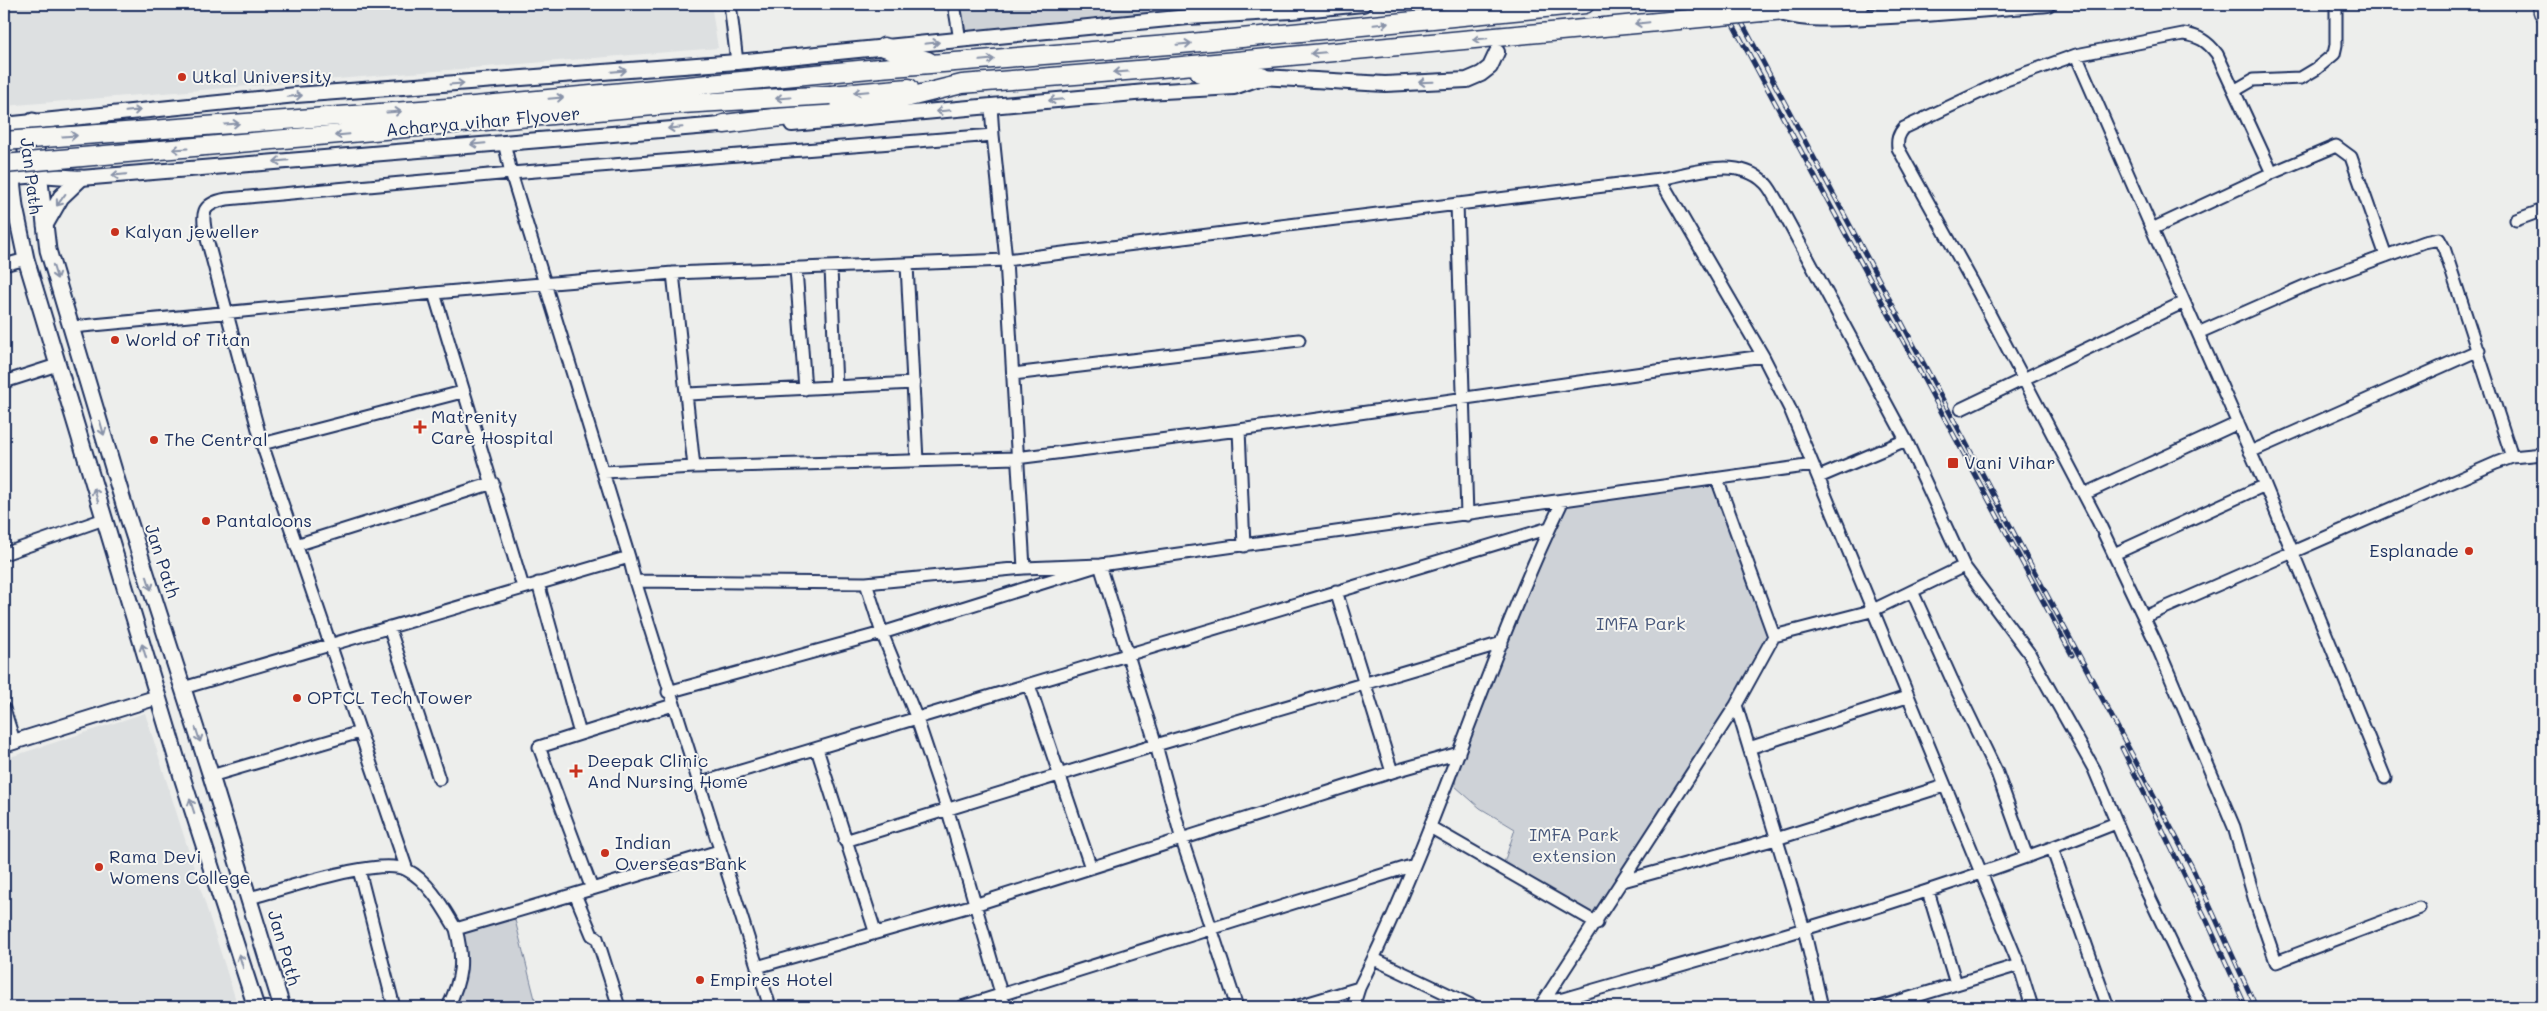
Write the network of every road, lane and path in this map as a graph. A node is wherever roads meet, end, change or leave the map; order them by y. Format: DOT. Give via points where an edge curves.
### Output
graph roads {
  1 [pos="730,4"];
  2 [pos="954,4"];
  3 [pos="1364,4"];
  4 [pos="1585,4"];
  5 [pos="1860,4"];
  6 [pos="2048,4"];
  7 [pos="2336,4"];
  8 [pos="2542,4"];
  9 [pos="1513,8"];
  10 [pos="1767,12"];
  11 [pos="2543,12"];
  12 [pos="960,40"];
  13 [pos="884,47"];
  14 [pos="1498,52"];
  15 [pos="2076,55"];
  16 [pos="737,62"];
  17 [pos="939,64"];
  18 [pos="1150,69"];
  19 [pos="1262,77"];
  20 [pos="962,84"];
  21 [pos="2234,91"];
  22 [pos="992,106"];
  23 [pos="33,121"];
  24 [pos="724,124"];
  25 [pos="4,130"];
  26 [pos="993,135"];
  27 [pos="504,142"];
  28 [pos="7,173"];
  29 [pos="511,173"];
  30 [pos="2272,173"];
  31 [pos="39,174"];
  32 [pos="81,178"];
  33 [pos="1660,179"];
  34 [pos="1457,204"];
  35 [pos="2543,210"];
  36 [pos="4,212"];
  37 [pos="2516,220"];
  38 [pos="45,225"];
  39 [pos="2152,229"];
  40 [pos="19,231"];
  41 [pos="2386,256"];
  42 [pos="26,259"];
  43 [pos="1006,260"];
  44 [pos="4,265"];
  45 [pos="907,265"];
  46 [pos="831,268"];
  47 [pos="796,269"];
  48 [pos="673,273"];
  49 [pos="544,283"];
  50 [pos="434,293"];
  51 [pos="2184,302"];
  52 [pos="226,313"];
  53 [pos="72,327"];
  54 [pos="2198,333"];
  55 [pos="1299,340"];
  56 [pos="2479,350"];
  57 [pos="1763,356"];
  58 [pos="57,365"];
  59 [pos="1013,374"];
  60 [pos="2023,378"];
  61 [pos="4,382"];
  62 [pos="914,383"];
  63 [pos="836,387"];
  64 [pos="805,388"];
  65 [pos="462,392"];
  66 [pos="688,394"];
  67 [pos="1462,397"];
  68 [pos="1961,409"];
  69 [pos="2238,424"];
  70 [pos="1239,430"];
  71 [pos="1906,440"];
  72 [pos="262,444"];
  73 [pos="2250,452"];
  74 [pos="2543,454"];
  75 [pos="2512,457"];
  76 [pos="1016,458"];
  77 [pos="917,461"];
  78 [pos="1813,465"];
  79 [pos="694,467"];
  80 [pos="604,472"];
  81 [pos="1819,477"];
  82 [pos="1717,479"];
  83 [pos="492,483"];
  84 [pos="2265,485"];
  85 [pos="2084,494"];
  86 [pos="1563,500"];
  87 [pos="1467,515"];
  88 [pos="104,519"];
  89 [pos="1549,528"];
  90 [pos="296,545"];
  91 [pos="1244,546"];
  92 [pos="2292,553"];
  93 [pos="4,554"];
  94 [pos="2114,554"];
  95 [pos="629,557"];
  96 [pos="1100,565"];
  97 [pos="1964,566"];
  98 [pos="1024,568"];
  99 [pos="635,581"];
  100 [pos="538,583"];
  101 [pos="866,583"];
  102 [pos="523,587"];
  103 [pos="1336,591"];
  104 [pos="1912,591"];
  105 [pos="1871,611"];
  106 [pos="2144,617"];
  107 [pos="389,627"];
  108 [pos="882,633"];
  109 [pos="1774,636"];
  110 [pos="1502,643"];
  111 [pos="330,645"];
  112 [pos="1128,654"];
  113 [pos="1364,683"];
  114 [pos="1030,685"];
  115 [pos="183,688"];
  116 [pos="668,692"];
  117 [pos="158,697"];
  118 [pos="1907,697"];
  119 [pos="673,705"];
  120 [pos="1736,705"];
  121 [pos="4,709"];
  122 [pos="916,719"];
  123 [pos="360,732"];
  124 [pos="580,734"];
  125 [pos="9,743"];
  126 [pos="1156,745"];
  127 [pos="1749,748"];
  128 [pos="817,749"];
  129 [pos="1459,753"];
  130 [pos="1392,772"];
  131 [pos="211,776"];
  132 [pos="1059,776"];
  133 [pos="2385,778"];
  134 [pos="439,780"];
  135 [pos="700,783"];
  136 [pos="1944,786"];
  137 [pos="948,811"];
  138 [pos="2116,823"];
  139 [pos="1430,827"];
  140 [pos="1776,839"];
  141 [pos="1182,840"];
  142 [pos="845,842"];
  143 [pos="2052,848"];
  144 [pos="719,851"];
  145 [pos="2026,857"];
  146 [pos="1414,865"];
  147 [pos="1091,868"];
  148 [pos="359,870"];
  149 [pos="407,870"];
  150 [pos="1980,873"];
  151 [pos="1623,881"];
  152 [pos="592,889"];
  153 [pos="1928,890"];
  154 [pos="575,894"];
  155 [pos="249,898"];
  156 [pos="974,905"];
  157 [pos="2418,908"];
  158 [pos="1597,923"];
  159 [pos="456,929"];
  160 [pos="1212,929"];
  161 [pos="1804,929"];
  162 [pos="875,931"];
  163 [pos="1374,959"];
  164 [pos="2019,966"];
  165 [pos="757,967"];
  166 [pos="1956,984"];
  167 [pos="1359,988"];
  168 [pos="1002,995"];
  169 [pos="1564,1003"];
  170 [pos="1541,1005"];
  171 [pos="256,1007"];
  172 [pos="282,1007"];
  173 [pos="394,1007"];
  174 [pos="448,1007"];
  175 [pos="619,1007"];
  176 [pos="770,1007"];
  177 [pos="962,1007"];
  178 [pos="1006,1007"];
  179 [pos="1237,1007"];
  180 [pos="1295,1007"];
  181 [pos="1353,1007"];
  182 [pos="1475,1007"];
  183 [pos="1822,1007"];
  184 [pos="1880,1007"];
  185 [pos="2032,1007"];
  186 [pos="2108,1007"];
  187 [pos="2202,1007"];
  1 -- 16 [label="street"];
  2 -- 12 [label="street"];
  3 -- 12 [label="street" via="1291,12 1188,17"];
  4 -- 9 [label="main road, Acharya vihar Flyover"];
  5 -- 10 [label="main road"];
  6 -- 10 [label="street" via="1915,16 1830,19"];
  7 -- 21 [label="street" via="2334,54 2301,78 2254,80"];
  8 -- 11 [label="main road"];
  17 -- 9 [label="main road, Acharya vihar Flyover, one-way" via="1191,43"];
  10 -- 18 [label="main road, one-way, bridge"];
  13 -- 12 [label="street, one-way"];
  13 -- 16 [label="street"];
  13 -- 17 [label="main road"];
  14 -- 19 [label="street, one-way" via="1490,67 1468,80 1385,84"];
  15 -- 21 [label="street" via="2183,34 2196,35 2217,54"];
  15 -- 39 [label="street"];
  15 -- 60 [label="street" via="2006,80 1904,128 1897,142"];
  23 -- 16 [label="street, one-way" via="296,95"];
  25 -- 17 [label="main road, Acharya vihar Flyover, one-way, bridge" via="474,106"];
  18 -- 19 [label="main road"];
  18 -- 20 [label="main road, one-way"];
  19 -- 22 [label="street, one-way" via="1234,86"];
  20 -- 24 [label="main road" via="873,106"];
  20 -- 28 [label="main road, Acharya vihar Flyover, one-way, bridge" via="655,106"];
  21 -- 30 [label="street"];
  22 -- 24 [label="street, one-way" via="821,122"];
  22 -- 26 [label="street"];
  23 -- 25 [label="street"];
  23 -- 31 [label="main road, Jan Path"];
  24 -- 27 [label="street, one-way"];
  25 -- 28 [label="main road, Jan Path"];
  26 -- 29 [label="street"];
  26 -- 43 [label="street"];
  27 -- 29 [label="street"];
  27 -- 32 [label="street, one-way"];
  28 -- 31 [label="street"];
  28 -- 40 [label="main road, Jan Path"];
  29 -- 49 [label="street"];
  29 -- 52 [label="street" via="213,202 205,208 203,216"];
  30 -- 39 [label="street"];
  30 -- 41 [label="street" via="2336,146 2351,157"];
  31 -- 32 [label="street"];
  31 -- 38 [label="main road, Jan Path"];
  32 -- 38 [label="main road, one-way" via="61,197"];
  33 -- 34 [label="street"];
  33 -- 57 [label="street"];
  33 -- 71 [label="street" via="1734,167 1746,170 1766,183"];
  34 -- 43 [label="street"];
  34 -- 67 [label="street"];
  35 -- 37 [label="street"];
  36 -- 40 [label="main road"];
  38 -- 53 [label="main road, Jan Path, one-way" via="48,250"];
  39 -- 51 [label="street"];
  40 -- 42 [label="main road, Jan Path"];
  41 -- 54 [label="street" via="2310,284"];
  41 -- 56 [label="street" via="2430,240 2442,242"];
  42 -- 44 [label="street"];
  42 -- 58 [label="main road, Jan Path"];
  43 -- 45 [label="street"];
  43 -- 59 [label="street"];
  45 -- 46 [label="street"];
  45 -- 62 [label="street"];
  46 -- 47 [label="street"];
  46 -- 63 [label="street"];
  47 -- 48 [label="street"];
  47 -- 64 [label="street"];
  48 -- 49 [label="street"];
  48 -- 66 [label="street"];
  49 -- 50 [label="street"];
  49 -- 80 [label="street"];
  50 -- 52 [label="street"];
  50 -- 65 [label="street"];
  51 -- 54 [label="street"];
  51 -- 60 [label="street"];
  52 -- 53 [label="street"];
  52 -- 72 [label="street"];
  53 -- 115 [label="main road, Jan Path, one-way"];
  54 -- 69 [label="street"];
  55 -- 59 [label="street"];
  56 -- 73 [label="street"];
  56 -- 75 [label="street"];
  57 -- 67 [label="street"];
  57 -- 78 [label="street"];
  58 -- 61 [label="street"];
  88 -- 58 [label="main road, Jan Path, one-way"];
  59 -- 76 [label="street"];
  60 -- 68 [label="street"];
  60 -- 85 [label="street"];
  62 -- 63 [label="street"];
  62 -- 77 [label="street"];
  63 -- 64 [label="street"];
  64 -- 66 [label="street"];
  65 -- 72 [label="street"];
  65 -- 83 [label="street"];
  66 -- 79 [label="street"];
  67 -- 70 [label="street"];
  67 -- 87 [label="street"];
  69 -- 73 [label="street"];
  69 -- 85 [label="street"];
  70 -- 76 [label="street"];
  70 -- 91 [label="street"];
  71 -- 81 [label="street"];
  71 -- 97 [label="street"];
  72 -- 90 [label="street"];
  73 -- 84 [label="street"];
  74 -- 75 [label="street"];
  75 -- 92 [label="street"];
  76 -- 77 [label="street"];
  76 -- 98 [label="street"];
  77 -- 79 [label="street"];
  78 -- 81 [label="street"];
  78 -- 82 [label="street"];
  79 -- 80 [label="street"];
  80 -- 95 [label="street"];
  81 -- 105 [label="street"];
  82 -- 86 [label="street"];
  82 -- 109 [label="street"];
  83 -- 90 [label="street"];
  83 -- 102 [label="street"];
  84 -- 92 [label="street"];
  84 -- 94 [label="street"];
  85 -- 94 [label="street"];
  86 -- 87 [label="street"];
  86 -- 89 [label="street"];
  87 -- 91 [label="street"];
  88 -- 93 [label="street"];
  117 -- 88 [label="main road, Jan Path, one-way"];
  89 -- 103 [label="street"];
  89 -- 110 [label="street"];
  90 -- 111 [label="street"];
  91 -- 96 [label="street"];
  92 -- 106 [label="street"];
  92 -- 133 [label="street"];
  94 -- 106 [label="street"];
  95 -- 99 [label="street"];
  95 -- 100 [label="street"];
  96 -- 98 [label="street"];
  96 -- 108 [label="street"];
  96 -- 112 [label="street"];
  97 -- 104 [label="street"];
  97 -- 138 [label="street" via="2029,653 2094,769"];
  98 -- 101 [label="street"];
  99 -- 101 [label="street"];
  99 -- 116 [label="street"];
  100 -- 102 [label="street"];
  100 -- 124 [label="street"];
  101 -- 108 [label="street"];
  102 -- 107 [label="street"];
  103 -- 112 [label="street"];
  103 -- 113 [label="street"];
  104 -- 105 [label="street"];
  104 -- 145 [label="street" via="1997,773"];
  105 -- 109 [label="street"];
  105 -- 118 [label="street"];
  106 -- 157 [label="street" via="2234,827 2276,962"];
  107 -- 111 [label="street"];
  107 -- 134 [label="street"];
  108 -- 116 [label="street"];
  108 -- 122 [label="street"];
  109 -- 120 [label="street"];
  110 -- 113 [label="street"];
  110 -- 129 [label="street"];
  111 -- 115 [label="street"];
  111 -- 123 [label="street"];
  112 -- 114 [label="street"];
  112 -- 126 [label="street"];
  113 -- 126 [label="street"];
  113 -- 130 [label="street"];
  114 -- 122 [label="street"];
  114 -- 132 [label="street"];
  115 -- 131 [label="main road, Jan Path, one-way"];
  116 -- 119 [label="street"];
  117 -- 125 [label="street"];
  171 -- 117 [label="main road, Jan Path, one-way"];
  118 -- 127 [label="street"];
  118 -- 136 [label="street"];
  119 -- 124 [label="street"];
  119 -- 135 [label="street"];
  120 -- 127 [label="street"];
  120 -- 151 [label="street"];
  121 -- 125 [label="street"];
  122 -- 128 [label="street"];
  122 -- 137 [label="street"];
  123 -- 131 [label="street"];
  123 -- 149 [label="street"];
  124 -- 152 [label="street" via="539,747"];
  126 -- 132 [label="street"];
  126 -- 141 [label="street"];
  127 -- 140 [label="street"];
  128 -- 135 [label="street"];
  128 -- 142 [label="street"];
  129 -- 130 [label="street"];
  129 -- 139 [label="street"];
  130 -- 141 [label="street"];
  131 -- 155 [label="main road, Jan Path"];
  132 -- 137 [label="street"];
  132 -- 147 [label="street"];
  135 -- 144 [label="street"];
  136 -- 140 [label="street"];
  136 -- 150 [label="street"];
  137 -- 142 [label="street"];
  137 -- 156 [label="street"];
  138 -- 143 [label="street"];
  138 -- 187 [label="street"];
  139 -- 146 [label="street"];
  139 -- 158 [label="street"];
  140 -- 151 [label="street"];
  140 -- 161 [label="street"];
  141 -- 147 [label="street"];
  141 -- 160 [label="street"];
  142 -- 162 [label="street"];
  143 -- 145 [label="street"];
  143 -- 186 [label="street"];
  144 -- 152 [label="street"];
  144 -- 165 [label="street"];
  145 -- 150 [label="street"];
  146 -- 160 [label="street"];
  146 -- 163 [label="street"];
  147 -- 156 [label="street"];
  148 -- 149 [label="street" via="386,867"];
  148 -- 155 [label="street"];
  148 -- 173 [label="street"];
  149 -- 159 [label="street" via="431,891"];
  150 -- 153 [label="street"];
  150 -- 164 [label="street"];
  151 -- 158 [label="street"];
  152 -- 154 [label="street"];
  153 -- 161 [label="street"];
  153 -- 166 [label="street"];
  154 -- 159 [label="street"];
  154 -- 175 [label="street" via="592,936 597,938"];
  155 -- 172 [label="main road, Jan Path"];
  156 -- 162 [label="street"];
  156 -- 168 [label="street"];
  158 -- 170 [label="street"];
  159 -- 174 [label="street" via="462,966 457,989"];
  160 -- 168 [label="street"];
  160 -- 179 [label="street"];
  161 -- 169 [label="street"];
  161 -- 183 [label="street"];
  162 -- 165 [label="street"];
  163 -- 167 [label="street"];
  163 -- 182 [label="street"];
  164 -- 166 [label="street"];
  164 -- 185 [label="street"];
  165 -- 176 [label="street"];
  166 -- 184 [label="street"];
  167 -- 180 [label="street"];
  167 -- 181 [label="street"];
  168 -- 177 [label="street"];
  168 -- 178 [label="street"];
  169 -- 170 [label="street"];
}
